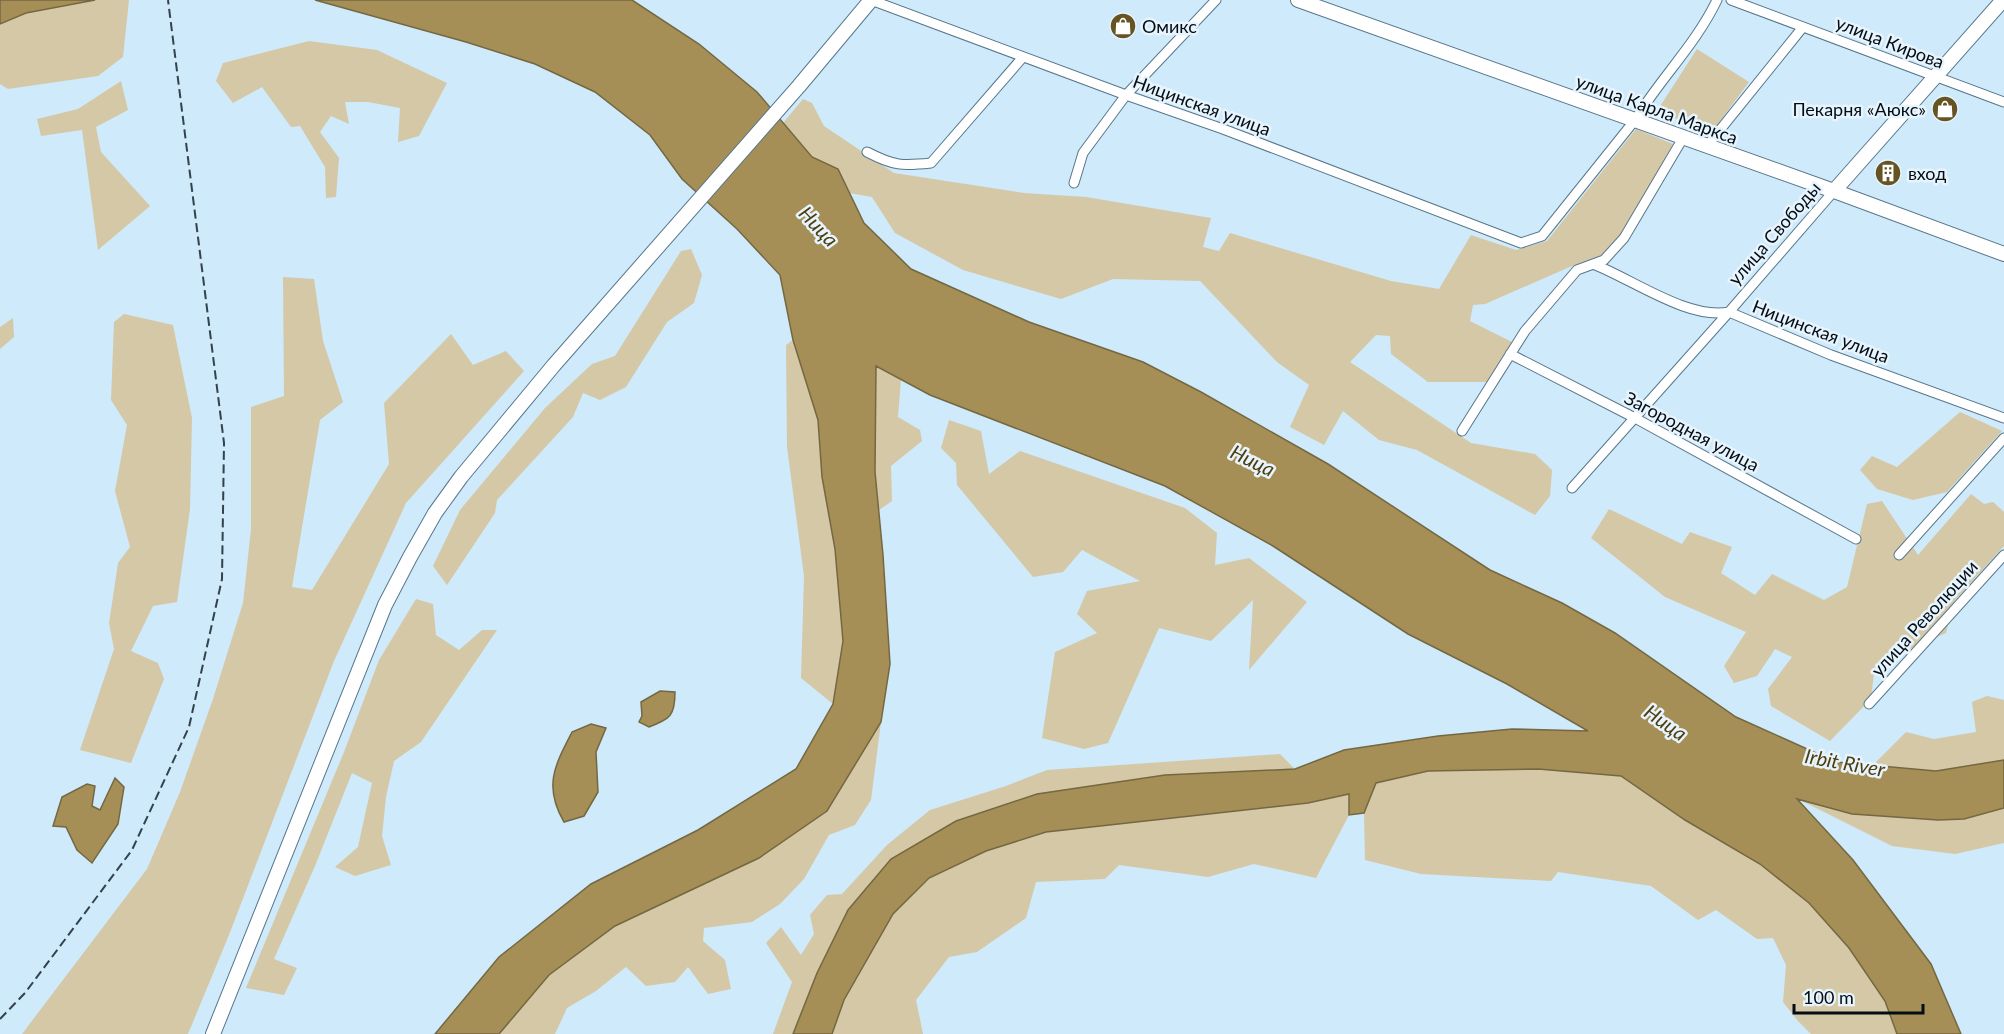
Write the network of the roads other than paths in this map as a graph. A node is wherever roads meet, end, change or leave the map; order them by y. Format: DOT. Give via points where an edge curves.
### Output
graph roads {
  1 [pos="871,0"];
  2 [pos="1216,0"];
  3 [pos="1298,0"];
  4 [pos="1717,0"];
  5 [pos="1731,0"];
  6 [pos="2003,0"];
  7 [pos="1759,5"];
  8 [pos="1803,27"];
  9 [pos="1023,57"];
  10 [pos="1933,76"];
  11 [pos="1126,95"];
  12 [pos="2004,102"];
  13 [pos="1635,120"];
  14 [pos="1683,138"];
  15 [pos="1707,146"];
  16 [pos="867,152"];
  17 [pos="1074,183"];
  18 [pos="1834,191"];
  19 [pos="2004,254"];
  20 [pos="1593,264"];
  21 [pos="1729,312"];
  22 [pos="1510,354"];
  23 [pos="1635,418"];
  24 [pos="2004,418"];
  25 [pos="1462,431"];
  26 [pos="2004,438"];
  27 [pos="1572,488"];
  28 [pos="1856,539"];
  29 [pos="1899,555"];
  30 [pos="2004,555"];
  31 [pos="1869,704"];
  32 [pos="213,1034"];
  1 -- 9 [label="street, Ницинская улица"];
  1 -- 32 [label="street" via="554,364 435,513 385,605"];
  2 -- 11 [label="street"];
  3 -- 13 [label="street, улица Карла Маркса"];
  4 -- 13 [label="street" via="1708,19"];
  5 -- 7 [label="street, улица Кирова"];
  6 -- 10 [label="street, улица Свободы"];
  7 -- 8 [label="street, улица Кирова"];
  8 -- 10 [label="street, улица Кирова"];
  8 -- 15 [label="street"];
  9 -- 11 [label="street, Ницинская улица"];
  9 -- 16 [label="street" via="932,164 903,166"];
  10 -- 12 [label="street, улица Кирова"];
  10 -- 18 [label="street, улица Свободы"];
  11 -- 13 [label="street, Ницинская улица" via="1521,243 1542,236"];
  11 -- 17 [label="street" via="1083,153"];
  13 -- 14 [label="street, улица Карла Маркса"];
  14 -- 15 [label="street, улица Карла Маркса"];
  14 -- 20 [label="street" via="1624,238 1604,260"];
  15 -- 18 [label="street, улица Карла Маркса"];
  18 -- 19 [label="street, улица Карла Маркса"];
  18 -- 21 [label="street, улица Свободы"];
  20 -- 21 [label="street, Ницинская улица" via="1699,312"];
  20 -- 22 [label="street" via="1577,270"];
  21 -- 23 [label="street, улица Свободы"];
  21 -- 24 [label="street, Ницинская улица" via="1831,355"];
  22 -- 23 [label="street, Загородная улица"];
  22 -- 25 [label="street"];
  23 -- 27 [label="street, улица Свободы"];
  23 -- 28 [label="street, Загородная улица"];
  26 -- 29 [label="street"];
  30 -- 31 [label="street, улица Революции"];
}
